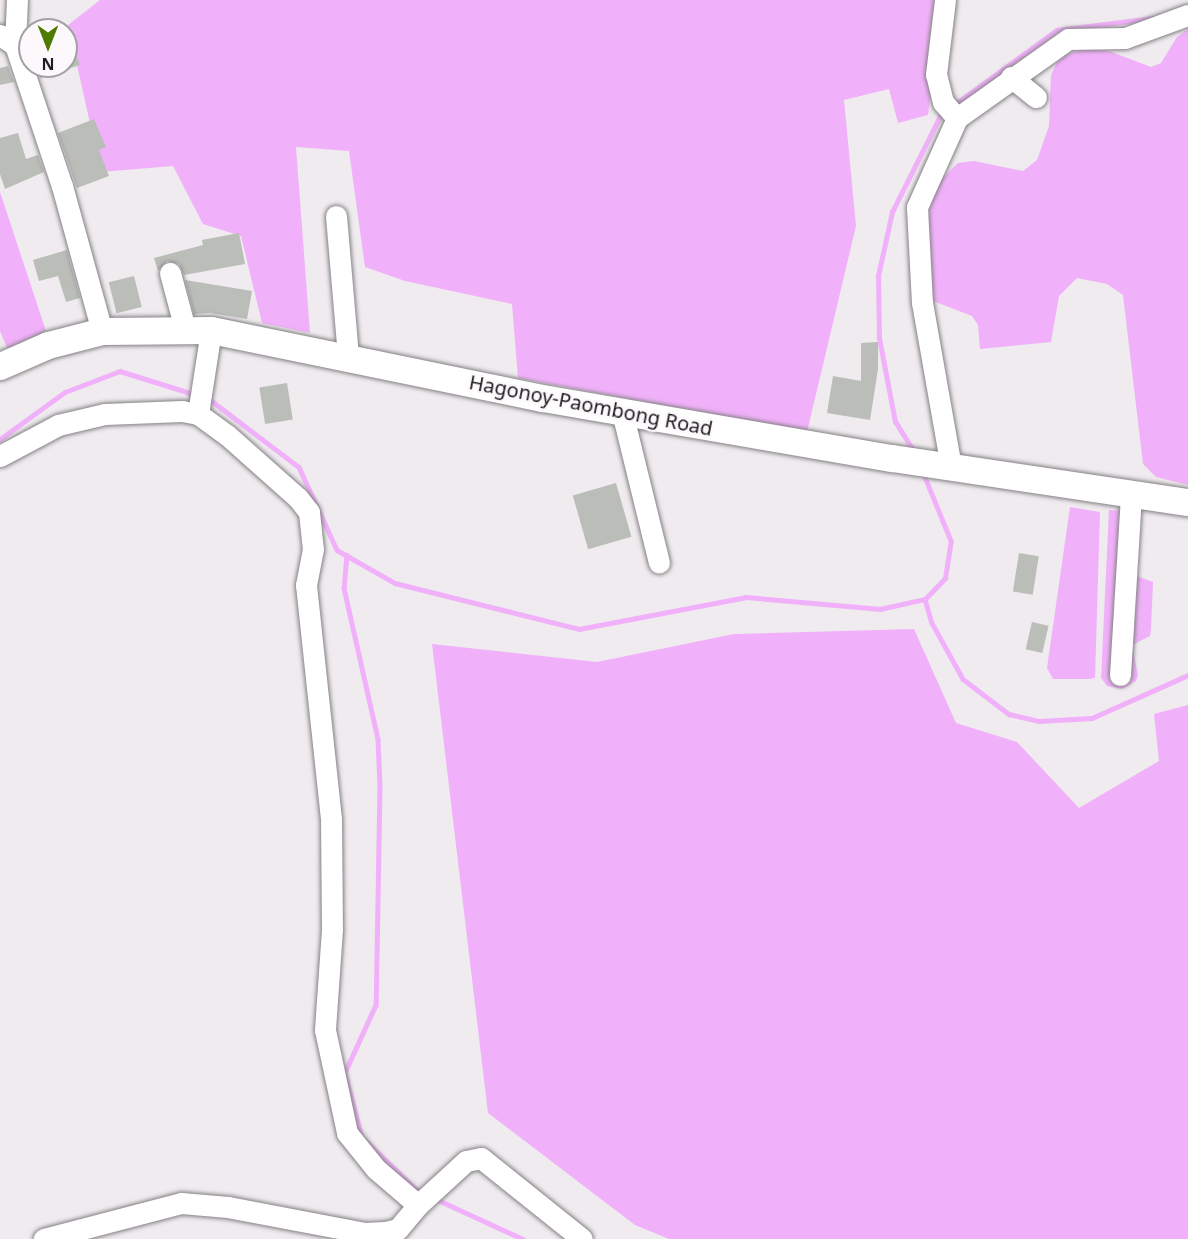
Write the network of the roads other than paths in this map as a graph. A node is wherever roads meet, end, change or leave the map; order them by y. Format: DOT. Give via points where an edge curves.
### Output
graph roads {
  1 [pos="17,0"];
  2 [pos="945,0"];
  3 [pos="1188,15"];
  4 [pos="7,40"];
  5 [pos="1011,77"];
  6 [pos="1036,97"];
  7 [pos="951,112"];
  8 [pos="336,216"];
  9 [pos="170,273"];
  10 [pos="198,330"];
  11 [pos="102,331"];
  12 [pos="348,357"];
  13 [pos="0,366"];
  14 [pos="200,398"];
  15 [pos="622,412"];
  16 [pos="0,456"];
  17 [pos="944,466"];
  18 [pos="1131,495"];
  19 [pos="1188,502"];
  20 [pos="658,563"];
  21 [pos="1120,675"];
  22 [pos="418,1205"];
  23 [pos="401,1234"];
  24 [pos="44,1239"];
  25 [pos="582,1239"];
  1 -- 4 [label="street"];
  2 -- 7 [label="street" via="936,74"];
  3 -- 5 [label="street" via="1125,38 1068,39"];
  4 -- 11 [label="street" via="62,186"];
  5 -- 6 [label="street"];
  5 -- 7 [label="street"];
  7 -- 17 [label="street" via="916,207 922,303"];
  8 -- 12 [label="street"];
  9 -- 10 [label="street"];
  10 -- 11 [label="main road, Hagonoy-Paombong Road"];
  10 -- 12 [label="main road, Hagonoy-Paombong Road"];
  10 -- 14 [label="street"];
  11 -- 13 [label="main road, Hagonoy-Paombong Road" via="48,345"];
  12 -- 15 [label="main road, Hagonoy-Paombong Road"];
  14 -- 16 [label="street" via="162,411 105,414 58,425"];
  14 -- 22 [label="street" via="298,498 311,522 313,549 306,585 318,668 332,828 333,910 325,1030 347,1133 376,1169"];
  15 -- 17 [label="main road, Hagonoy-Paombong Road"];
  15 -- 20 [label="street"];
  17 -- 18 [label="main road, Hagonoy-Paombong Road"];
  18 -- 19 [label="main road, Hagonoy-Paombong Road"];
  18 -- 21 [label="street"];
  22 -- 23 [label="street"];
  22 -- 25 [label="street" via="466,1161 481,1158"];
  23 -- 24 [label="street" via="365,1233 228,1207 181,1203"];
}
